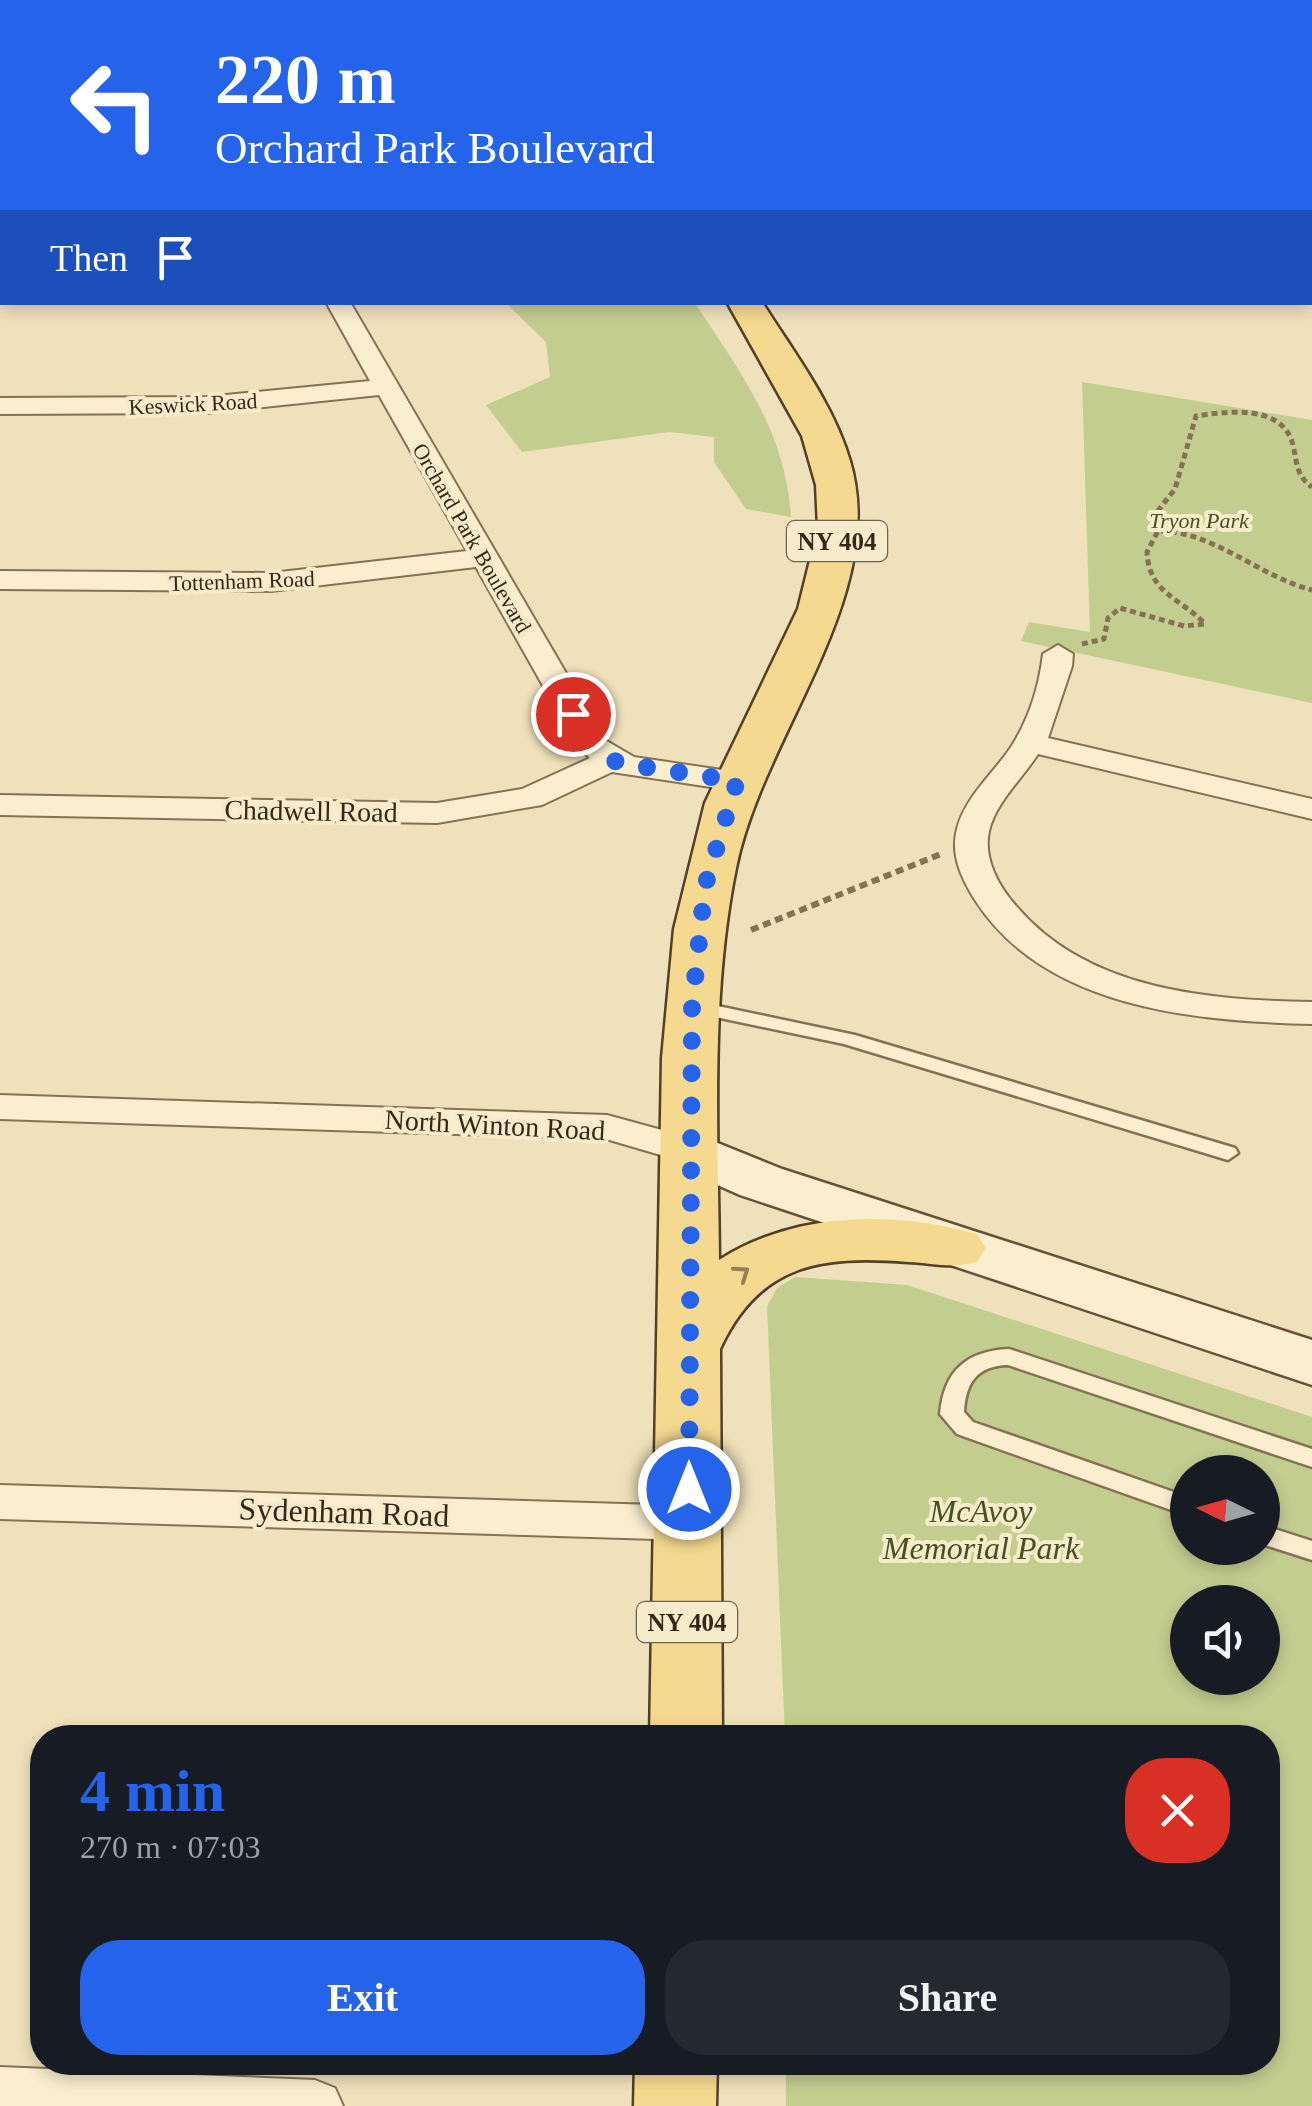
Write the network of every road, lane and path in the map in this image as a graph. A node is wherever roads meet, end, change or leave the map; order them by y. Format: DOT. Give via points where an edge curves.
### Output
graph roads {
  1 [pos="340,305"];
  2 [pos="746,305"];
  3 [pos="386,387"];
  4 [pos="0,406"];
  5 [pos="1312,487"];
  6 [pos="1158,530"];
  7 [pos="483,558"];
  8 [pos="0,580"];
  9 [pos="1312,590"];
  10 [pos="1058,654"];
  11 [pos="1030,743"];
  12 [pos="611,760"];
  13 [pos="737,781"];
  14 [pos="0,805"];
  15 [pos="1312,809"];
  16 [pos="970,844"];
  17 [pos="751,930"];
  18 [pos="692,1007"];
  19 [pos="1312,1013"];
  20 [pos="0,1107"];
  21 [pos="688,1150"];
  22 [pos="1228,1153"];
  23 [pos="956,1248"];
  24 [pos="688,1351"];
  25 [pos="1312,1363"];
  26 [pos="1312,1458"];
  27 [pos="1170,1501"];
  28 [pos="0,1502"];
  29 [pos="689,1523"];
  30 [pos="1280,1540"];
  31 [pos="1312,1551"];
  32 [pos="686,1725"];
  33 [pos="676,2075"];
  34 [pos="0,2093"];
  35 [pos="315,2106"];
  36 [pos="675,2106"];
  1 -- 3 [label="street, Orchard Park Boulevard"];
  2 -- 13 [label="main road, NY 404" via="818,429 836,486 838,525 818,612"];
  3 -- 4 [label="street, Keswick Road" via="206,406"];
  3 -- 7 [label="street, Orchard Park Boulevard"];
  5 -- 6 [label="path" via="1297,470 1290,436 1280,424 1242,412 1196,416 1182,454 1182,483 1157,512"];
  6 -- 9 [label="path" via="1190,530 1256,572"];
  6 -- 10 [label="path" via="1146,555 1156,590 1205,624 1174,625 1120,608 1108,618 1104,640"];
  7 -- 8 [label="street, Tottenham Road" via="270,582"];
  7 -- 12 [label="street, Orchard Park Boulevard" via="589,740"];
  10 -- 11 [label="street" via="1050,697"];
  11 -- 15 [label="street"];
  11 -- 16 [label="street" via="979,816"];
  12 -- 13 [label="street"];
  12 -- 14 [label="street, Chadwell Road" via="530,798 437,813"];
  13 -- 18 [label="main road, NY 404" via="705,886"];
  16 -- 17 [label="path"];
  16 -- 19 [label="street" via="981,882 1003,916 1084,972 1189,1006"];
  18 -- 21 [label="main road, NY 404"];
  18 -- 22 [label="lane" via="848,1038"];
  20 -- 21 [label="street, North Winton Road" via="606,1127"];
  21 -- 23 [label="main road, North Winton Road" via="760,1182"];
  21 -- 24 [label="main road, NY 404"];
  24 -- 23 [label="main road, one-way" via="714,1297 772,1255 848,1240"];
  23 -- 25 [label="main road, North Winton Road"];
  24 -- 29 [label="main road, NY 404"];
  26 -- 27 [label="lane" via="1009,1358 985,1356 970,1363 952,1397 952,1414 965,1428"];
  28 -- 29 [label="street, Sydenham Road"];
  29 -- 32 [label="main road, NY 404"];
  30 -- 31 [label="lane"];
  33 -- 36 [label="main road"];
  34 -- 35 [label="street"];
}
